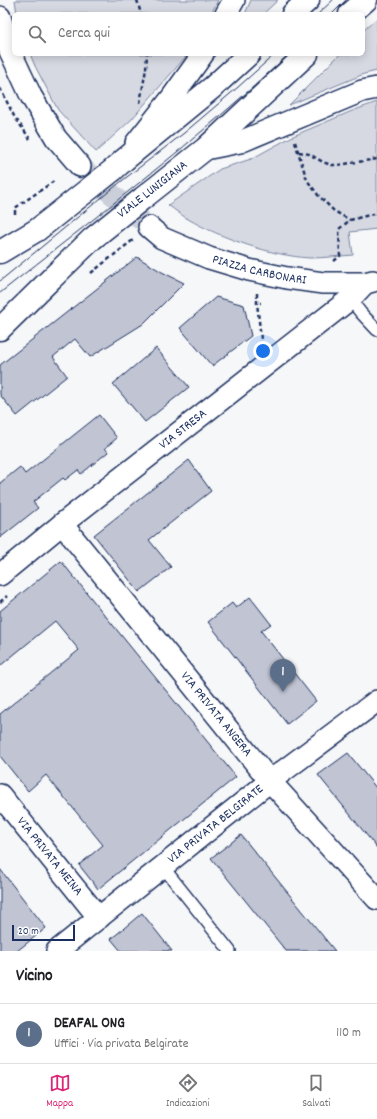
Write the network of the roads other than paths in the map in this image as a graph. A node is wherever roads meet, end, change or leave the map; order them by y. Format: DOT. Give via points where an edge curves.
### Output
graph roads {
  1 [pos="234,0"];
  2 [pos="308,0"];
  3 [pos="366,0"];
  4 [pos="227,12"];
  5 [pos="295,12"];
  6 [pos="352,12"];
  7 [pos="0,17"];
  8 [pos="12,56"];
  9 [pos="12,56"];
  10 [pos="202,56"];
  11 [pos="247,56"];
  12 [pos="305,56"];
  13 [pos="377,88"];
  14 [pos="205,149"];
  15 [pos="118,165"];
  16 [pos="80,166"];
  17 [pos="149,227"];
  18 [pos="0,252"];
  19 [pos="371,282"];
  20 [pos="350,299"];
  21 [pos="0,329"];
  22 [pos="377,330"];
  23 [pos="62,524"];
  24 [pos="0,575"];
  25 [pos="377,701"];
  26 [pos="270,781"];
  27 [pos="0,795"];
  28 [pos="163,867"];
  29 [pos="377,899"];
  30 [pos="100,918"];
  31 [pos="57,951"];
  32 [pos="230,951"];
  1 -- 4 [label="street"];
  2 -- 5 [label="main road"];
  3 -- 6 [label="main road"];
  7 -- 8 [label="street"];
  9 -- 16 [label="street" via="30,96 56,138"];
  10 -- 15 [label="street"];
  11 -- 15 [label="main road"];
  12 -- 14 [label="main road, VIALE LUNIGIANA"];
  13 -- 14 [label="street" via="362,91 240,142"];
  14 -- 21 [label="main road, VIALE LUNIGIANA, bridge" via="92,239"];
  15 -- 18 [label="main road, bridge" via="37,230"];
  17 -- 19 [label="street, PIAZZA CARBONARI" via="162,238 210,258 249,270 323,283"];
  19 -- 20 [label="street, VIA STRESA"];
  20 -- 22 [label="lane"];
  20 -- 23 [label="street, VIA STRESA"];
  23 -- 24 [label="street, VIA STRESA"];
  23 -- 26 [label="street, VIA PRIVATA ANGERA"];
  25 -- 26 [label="street, VIA PRIVATA BELGIRATE"];
  26 -- 28 [label="street, VIA PRIVATA BELGIRATE"];
  26 -- 29 [label="street, VIA PRIVATA ANGERA"];
  27 -- 30 [label="street, VIA PRIVATA MEINA"];
  28 -- 30 [label="street, VIA PRIVATA BELGIRATE"];
  28 -- 32 [label="lane"];
  30 -- 31 [label="street, VIA PRIVATA BELGIRATE"];
}
